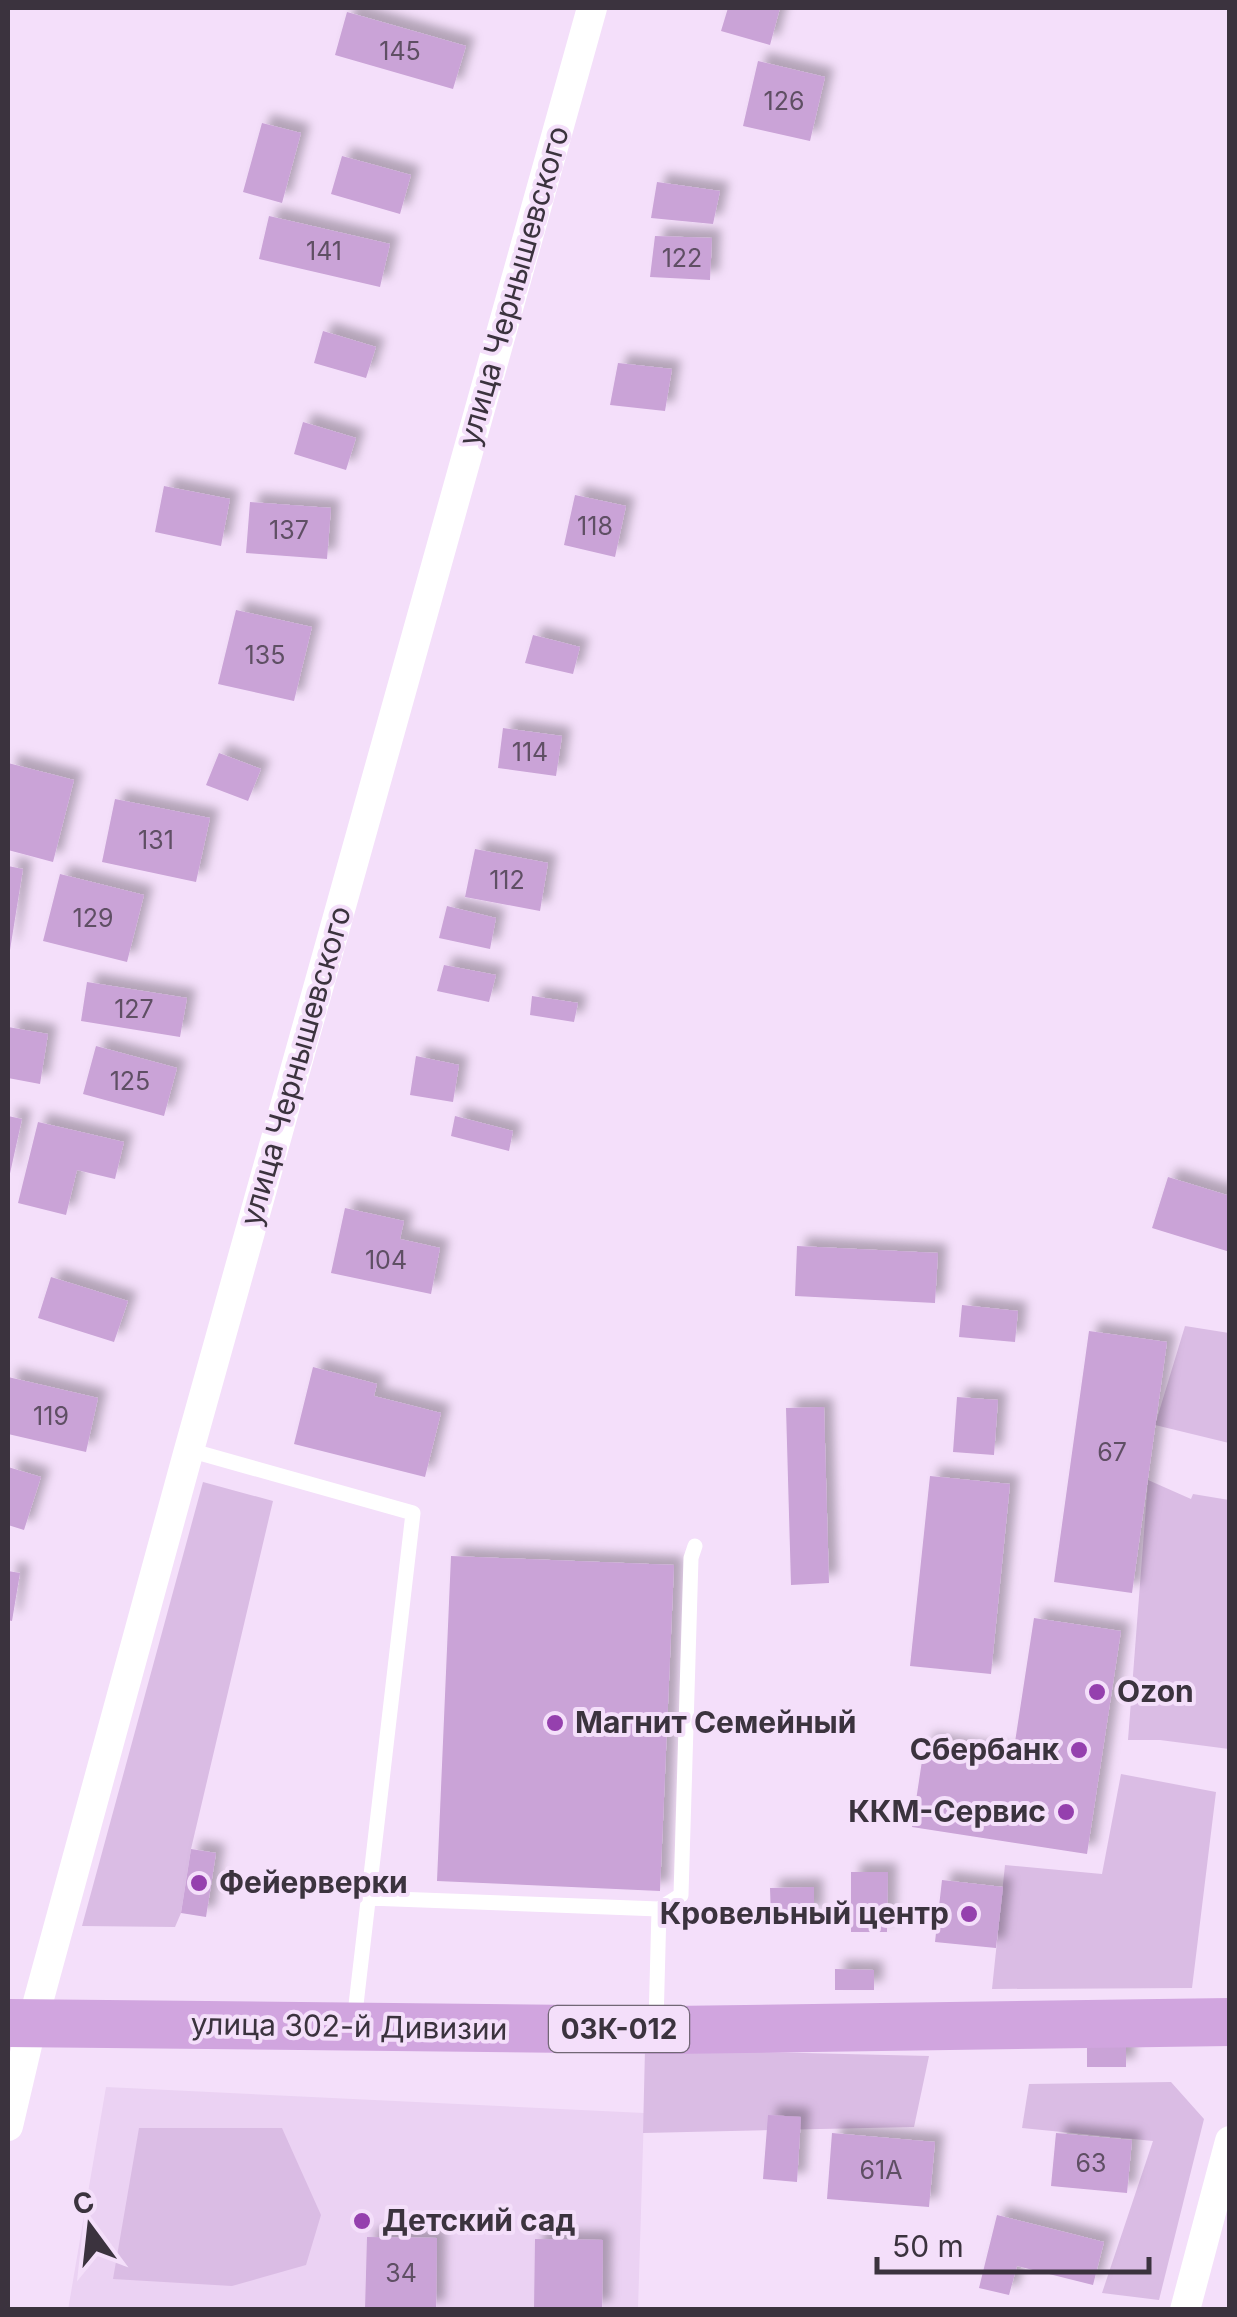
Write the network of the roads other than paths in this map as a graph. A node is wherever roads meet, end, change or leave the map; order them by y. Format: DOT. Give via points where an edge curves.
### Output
graph roads {
  1 [pos="592,8"];
  2 [pos="189,1450"];
  3 [pos="695,1546"];
  4 [pos="368,1898"];
  5 [pos="658,1909"];
  6 [pos="1230,2022"];
  7 [pos="20,2023"];
  8 [pos="353,2027"];
  9 [pos="656,2030"];
  10 [pos="8,2126"];
  11 [pos="1230,2141"];
  12 [pos="1185,2310"];
  1 -- 2 [label="street, улица Чернышевского"];
  2 -- 4 [label="lane" via="414,1514"];
  2 -- 7 [label="street, улица Чернышевского"];
  3 -- 5 [label="lane" via="680,1895"];
  4 -- 5 [label="lane"];
  4 -- 8 [label="lane"];
  5 -- 9 [label="lane"];
  6 -- 9 [label="main road, улица 302-й Дивизии / 03К-012"];
  7 -- 8 [label="main road, улица 302-й Дивизии / 03К-012"];
  7 -- 10 [label="street, улица Чернышевского"];
  8 -- 9 [label="main road, улица 302-й Дивизии / 03К-012"];
  11 -- 12 [label="street"];
}
